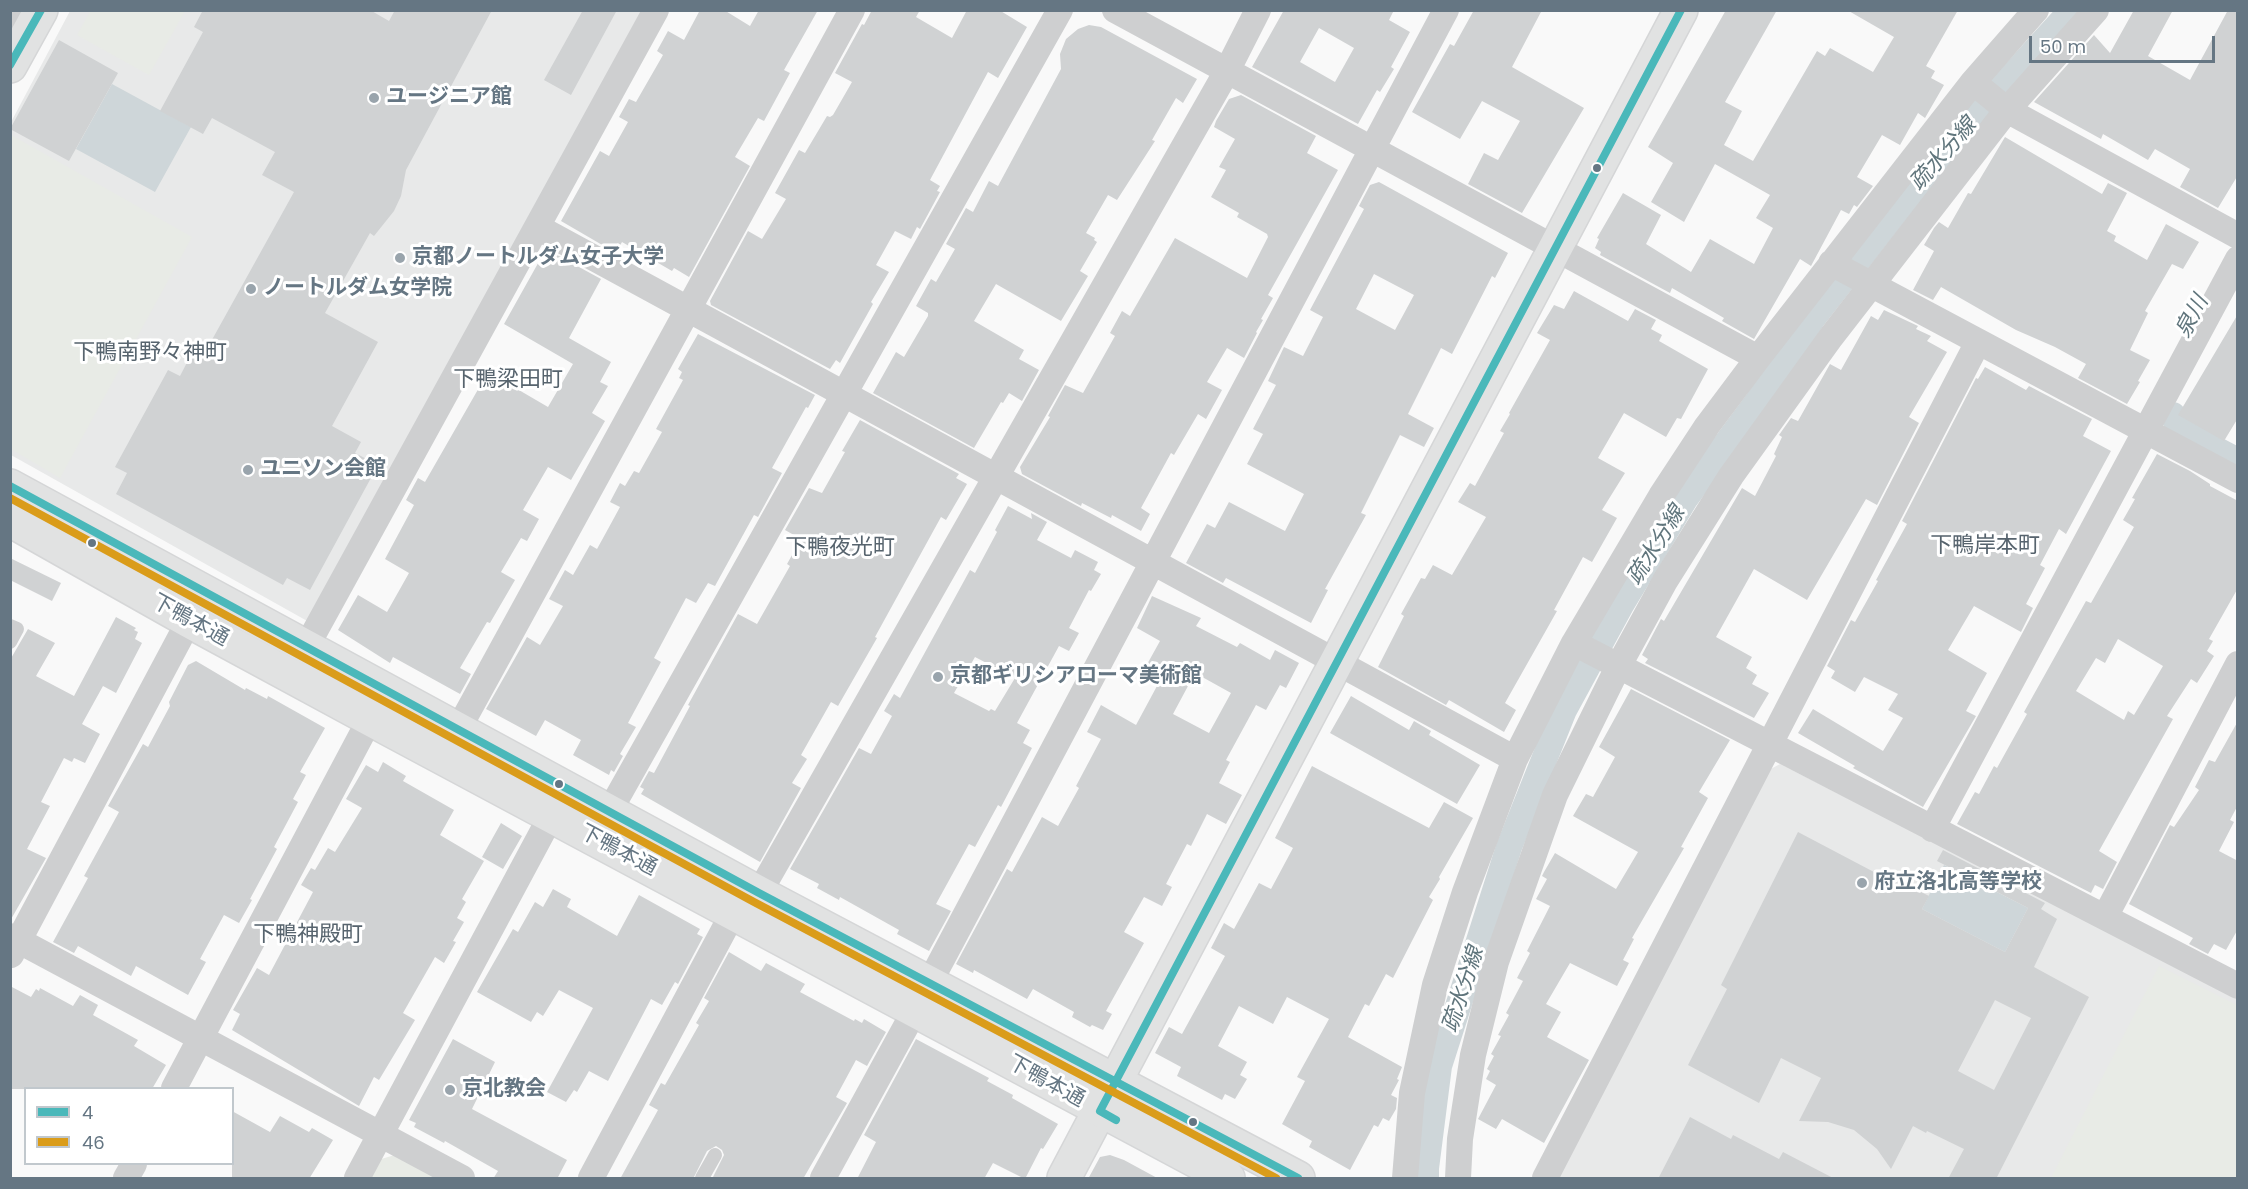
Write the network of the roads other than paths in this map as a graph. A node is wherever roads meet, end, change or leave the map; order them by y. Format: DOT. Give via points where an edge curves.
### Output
graph roads {
  1 [pos="656,10"];
  2 [pos="852,10"];
  3 [pos="1060,10"];
  4 [pos="1115,10"];
  5 [pos="1258,10"];
  6 [pos="1446,10"];
  7 [pos="1681,10"];
  8 [pos="2036,10"];
  9 [pos="2096,10"];
  10 [pos="28,16"];
  11 [pos="10,66"];
  12 [pos="1227,71"];
  13 [pos="1972,82"];
  14 [pos="2007,110"];
  15 [pos="1372,149"];
  16 [pos="537,227"];
  17 [pos="2238,236"];
  18 [pos="1555,248"];
  19 [pos="2238,259"];
  20 [pos="1831,263"];
  21 [pos="1870,286"];
  22 [pos="688,311"];
  23 [pos="1978,342"];
  24 [pos="1758,358"];
  25 [pos="843,395"];
  26 [pos="2145,431"];
  27 [pos="996,478"];
  28 [pos="2238,480"];
  29 [pos="14,509"];
  30 [pos="1152,563"];
  31 [pos="205,592"];
  32 [pos="189,621"];
  33 [pos="10,626"];
  34 [pos="10,642"];
  35 [pos="1574,642"];
  36 [pos="307,646"];
  37 [pos="1337,663"];
  38 [pos="2238,664"];
  39 [pos="1618,667"];
  40 [pos="290,675"];
  41 [pos="370,719"];
  42 [pos="459,728"];
  43 [pos="1770,745"];
  44 [pos="443,757"];
  45 [pos="1515,759"];
  46 [pos="551,816"];
  47 [pos="602,824"];
  48 [pos="1932,829"];
  49 [pos="759,893"];
  50 [pos="733,913"];
  51 [pos="2105,917"];
  52 [pos="13,944"];
  53 [pos="2238,986"];
  54 [pos="922,997"];
  55 [pos="200,1038"];
  56 [pos="1115,1082"];
  57 [pos="175,1087"];
  58 [pos="1100,1111"];
  59 [pos="381,1135"];
  60 [pos="715,1155"];
  61 [pos="133,1165"];
  62 [pos="126,1179"];
  63 [pos="357,1179"];
  64 [pos="462,1179"];
  65 [pos="591,1179"];
  66 [pos="702,1179"];
  67 [pos="823,1179"];
  68 [pos="1064,1179"];
  69 [pos="1228,1179"];
  70 [pos="1298,1179"];
  71 [pos="1405,1179"];
  72 [pos="1458,1179"];
  73 [pos="1545,1179"];
  1 -- 16 [label="street"];
  2 -- 22 [label="street"];
  3 -- 25 [label="street"];
  4 -- 12 [label="street"];
  5 -- 12 [label="street"];
  6 -- 15 [label="street"];
  7 -- 18 [label="main road"];
  8 -- 13 [label="street"];
  9 -- 14 [label="street"];
  10 -- 11 [label="main road"];
  12 -- 15 [label="street"];
  12 -- 27 [label="street"];
  13 -- 14 [label="street"];
  13 -- 20 [label="street"];
  14 -- 17 [label="street"];
  14 -- 21 [label="street"];
  15 -- 18 [label="street"];
  15 -- 30 [label="street"];
  16 -- 22 [label="street"];
  16 -- 36 [label="street"];
  18 -- 24 [label="street"];
  18 -- 37 [label="main road"];
  19 -- 26 [label="street"];
  20 -- 21 [label="street"];
  20 -- 24 [label="street"];
  21 -- 23 [label="street"];
  21 -- 39 [label="street" via="1731,476 1665,581"];
  22 -- 25 [label="street"];
  22 -- 42 [label="street"];
  23 -- 26 [label="street"];
  23 -- 43 [label="street"];
  24 -- 35 [label="street" via="1661,496"];
  25 -- 27 [label="street"];
  25 -- 47 [label="street"];
  26 -- 28 [label="street"];
  26 -- 48 [label="street"];
  27 -- 30 [label="street"];
  27 -- 49 [label="street"];
  29 -- 31 [label="main road, 下鴨本通"];
  29 -- 32 [label="main road, 下鴨本通"];
  30 -- 37 [label="street"];
  30 -- 54 [label="street"];
  31 -- 32 [label="street"];
  31 -- 36 [label="main road, 下鴨本通"];
  32 -- 40 [label="main road, 下鴨本通"];
  32 -- 52 [label="street"];
  33 -- 34 [label="lane" via="17,629"];
  35 -- 39 [label="street"];
  35 -- 45 [label="street"];
  36 -- 40 [label="street"];
  36 -- 42 [label="main road, 下鴨本通"];
  37 -- 45 [label="street"];
  37 -- 56 [label="main road"];
  38 -- 51 [label="street"];
  39 -- 43 [label="street"];
  39 -- 72 [label="street" via="1555,795 1496,962 1473,1056"];
  40 -- 41 [label="main road, 下鴨本通"];
  41 -- 44 [label="main road, 下鴨本通"];
  41 -- 55 [label="street"];
  42 -- 44 [label="street"];
  42 -- 47 [label="main road, 下鴨本通"];
  43 -- 48 [label="street"];
  43 -- 73 [label="street"];
  44 -- 46 [label="main road, 下鴨本通"];
  45 -- 71 [label="street" via="1435,985 1412,1093"];
  46 -- 47 [label="main road, 下鴨本通"];
  46 -- 59 [label="street"];
  47 -- 49 [label="main road, 下鴨本通"];
  47 -- 50 [label="main road, 下鴨本通"];
  48 -- 51 [label="street"];
  49 -- 50 [label="street"];
  49 -- 54 [label="main road, 下鴨本通"];
  50 -- 54 [label="main road, 下鴨本通"];
  50 -- 65 [label="street"];
  51 -- 53 [label="street"];
  52 -- 55 [label="street"];
  54 -- 56 [label="main road, 下鴨本通"];
  54 -- 58 [label="main road, 下鴨本通"];
  54 -- 67 [label="street"];
  55 -- 57 [label="street"];
  55 -- 59 [label="street"];
  56 -- 58 [label="main road"];
  56 -- 70 [label="main road, 下鴨本通"];
  58 -- 68 [label="main road"];
  58 -- 69 [label="main road, 下鴨本通"];
  59 -- 63 [label="street"];
  59 -- 64 [label="street"];
  60 -- 66 [label="lane"];
  61 -- 62 [label="street"];
}
